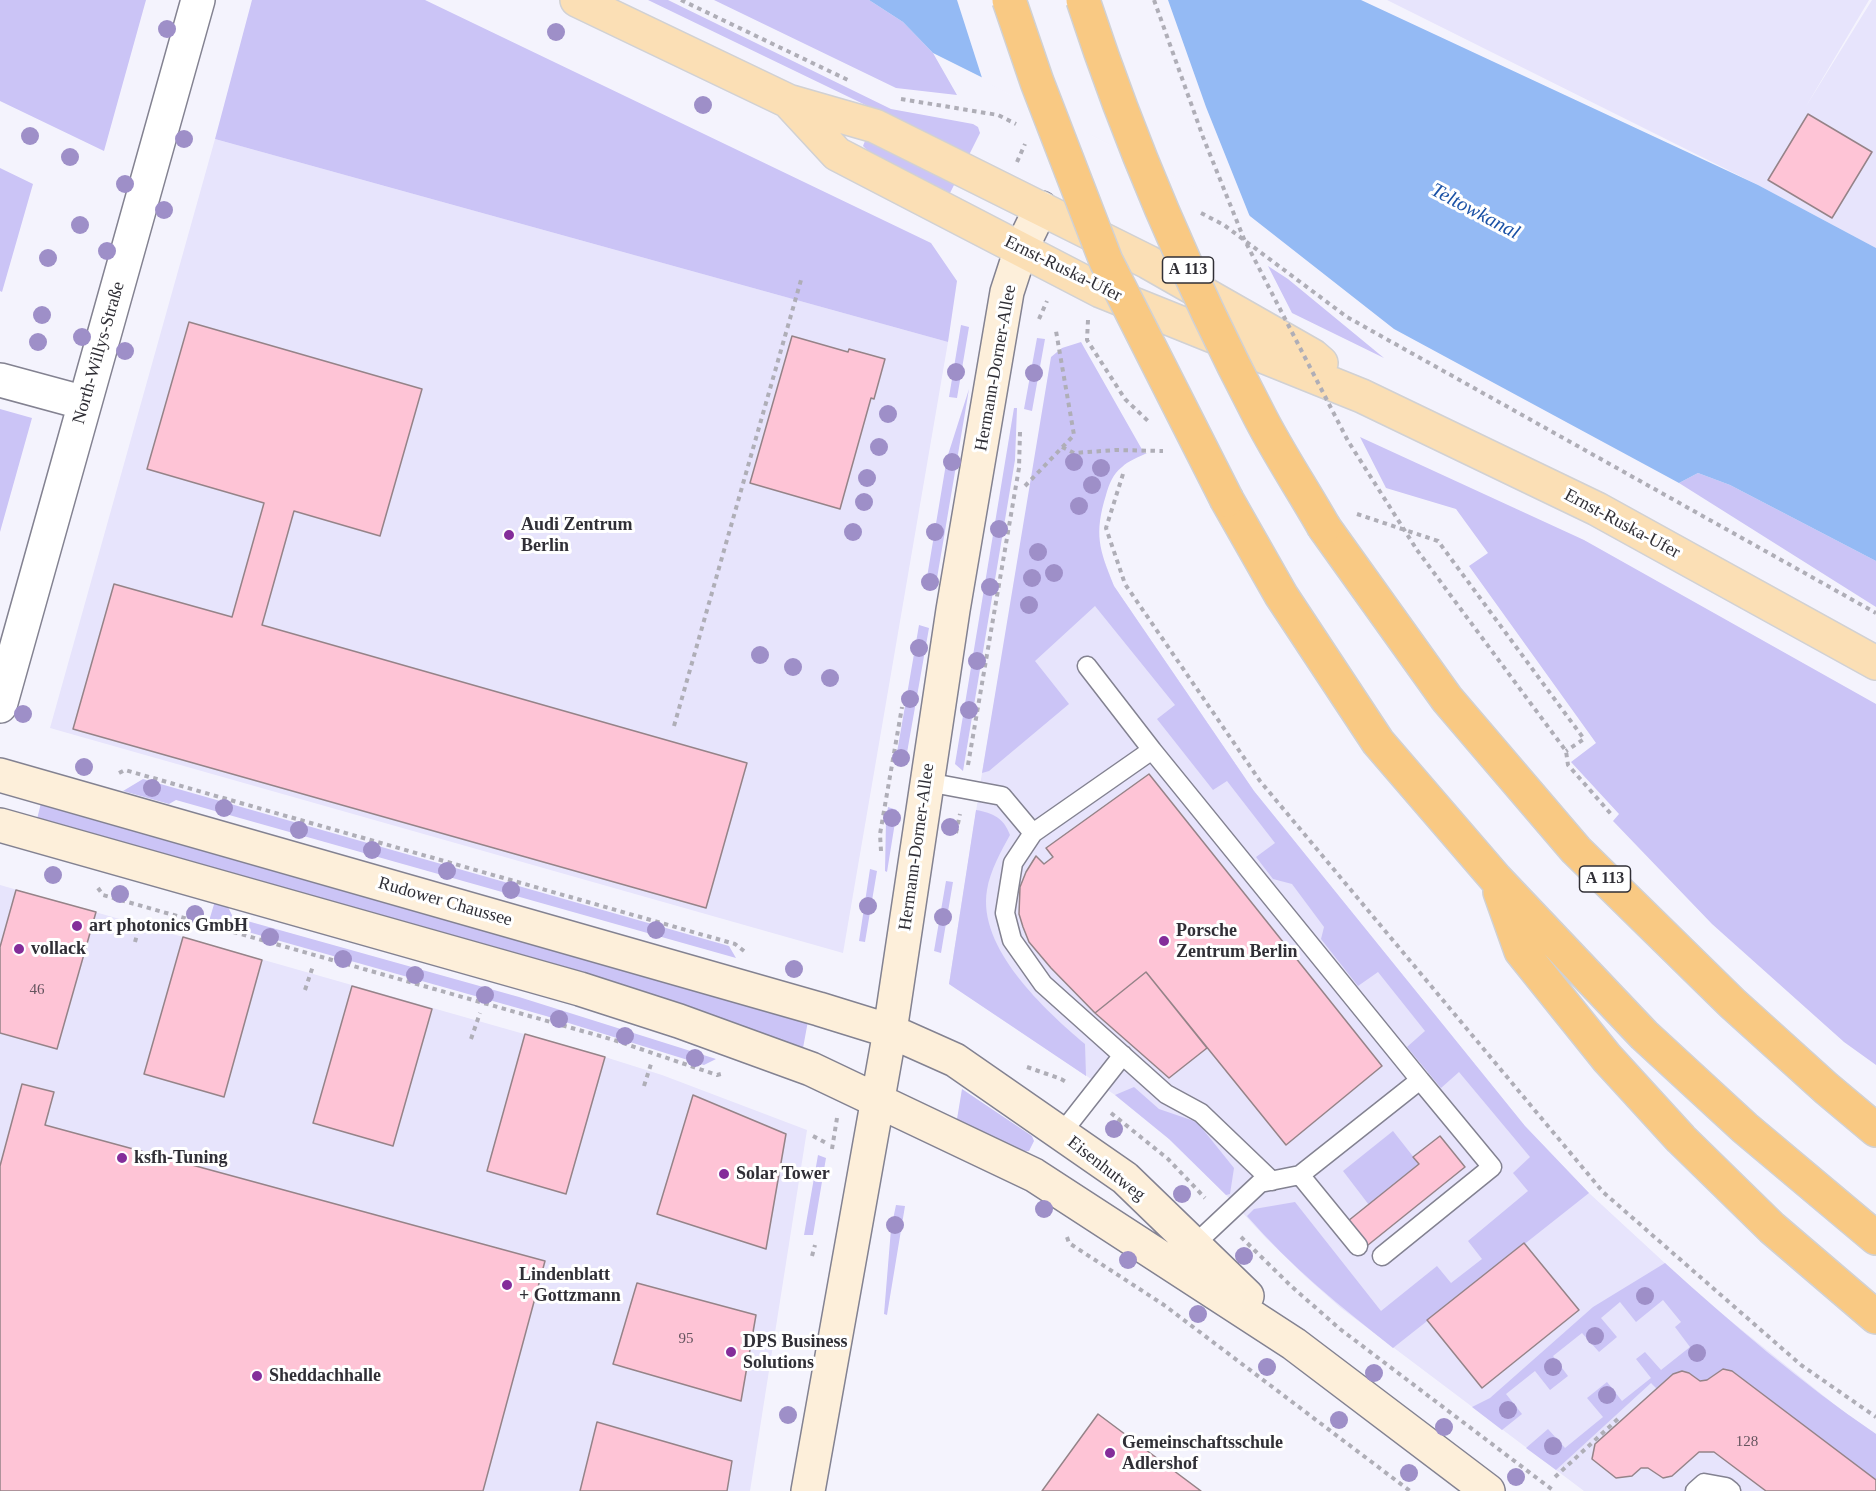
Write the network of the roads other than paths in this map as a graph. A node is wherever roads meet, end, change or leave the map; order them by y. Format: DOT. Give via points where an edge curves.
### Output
graph roads {
  1 [pos="198,0"];
  2 [pos="577,0"];
  3 [pos="1009,0"];
  4 [pos="1083,0"];
  5 [pos="788,101"];
  6 [pos="1041,208"];
  7 [pos="1021,249"];
  8 [pos="0,380"];
  9 [pos="1362,396"];
  10 [pos="85,403"];
  11 [pos="1876,663"];
  12 [pos="1087,666"];
  13 [pos="0,705"];
  14 [pos="1152,750"];
  15 [pos="0,775"];
  16 [pos="927,782"];
  17 [pos="0,825"];
  18 [pos="1033,833"];
  19 [pos="1496,879"];
  20 [pos="890,1031"];
  21 [pos="1123,1055"];
  22 [pos="1420,1080"];
  23 [pos="1826,1088"];
  24 [pos="877,1100"];
  25 [pos="1876,1107"];
  26 [pos="1876,1130"];
  27 [pos="1061,1134"];
  28 [pos="1299,1175"];
  29 [pos="1272,1180"];
  30 [pos="1876,1238"];
  31 [pos="1194,1245"];
  32 [pos="1358,1246"];
  33 [pos="1382,1256"];
  34 [pos="1876,1317"];
  35 [pos="1294,1344"];
  36 [pos="808,1491"];
  37 [pos="1488,1491"];
  38 [pos="1695,1491"];
  39 [pos="1731,1491"];
  1 -- 10 [label="street, North-Willys-Straße"];
  2 -- 5 [label="main road, Ernst-Ruska-Ufer"];
  3 -- 19 [label="highway, bridge" via="1106,261 1227,501 1281,595 1378,742"];
  4 -- 23 [label="highway, A 113, bridge" via="1107,75 1179,253 1260,418 1324,527 1447,699 1576,850 1732,1003"];
  5 -- 6 [label="main road, Ernst-Ruska-Ufer" via="875,126"];
  5 -- 7 [label="main road, Ernst-Ruska-Ufer" via="837,154"];
  6 -- 7 [label="street, Hermann-Dorner-Allee"];
  6 -- 9 [label="main road, Ernst-Ruska-Ufer" via="1148,262 1313,356"];
  7 -- 9 [label="main road, Ernst-Ruska-Ufer" via="1101,291"];
  7 -- 16 [label="street, Hermann-Dorner-Allee" via="1007,292"];
  8 -- 10 [label="street"];
  9 -- 11 [label="main road, Ernst-Ruska-Ufer" via="1597,509"];
  10 -- 13 [label="street, North-Willys-Straße"];
  12 -- 14 [label="lane"];
  14 -- 18 [label="lane"];
  14 -- 22 [label="lane"];
  15 -- 20 [label="street, Rudower Chaussee"];
  16 -- 18 [label="lane" via="1002,796"];
  16 -- 20 [label="street, Hermann-Dorner-Allee"];
  17 -- 24 [label="street" via="591,992 792,1060"];
  18 -- 21 [label="lane" via="1013,863 1005,913 1012,940 1043,984"];
  19 -- 30 [label="highway" via="1644,1035 1745,1128"];
  19 -- 34 [label="highway" via="1521,951 1607,1058 1681,1139 1772,1228"];
  20 -- 24 [label="street, Hermann-Dorner-Allee"];
  20 -- 27 [label="street, Eisenhutweg" via="955,1060"];
  21 -- 27 [label="lane"];
  21 -- 29 [label="lane" via="1166,1094 1201,1113"];
  22 -- 28 [label="lane"];
  22 -- 33 [label="lane" via="1492,1167"];
  23 -- 25 [label="highway"];
  23 -- 26 [label="highway, A 113"];
  24 -- 35 [label="street, Eisenhutweg" via="1034,1175"];
  24 -- 36 [label="street, Hermann-Dorner-Allee"];
  27 -- 31 [label="street, Eisenhutweg" via="1125,1178"];
  28 -- 29 [label="lane"];
  28 -- 32 [label="lane"];
  29 -- 31 [label="lane" via="1260,1183"];
  31 -- 35 [label="street, Eisenhutweg"];
  35 -- 37 [label="street, Eisenhutweg"];
  38 -- 39 [label="lane" via="1704,1483"];
}
